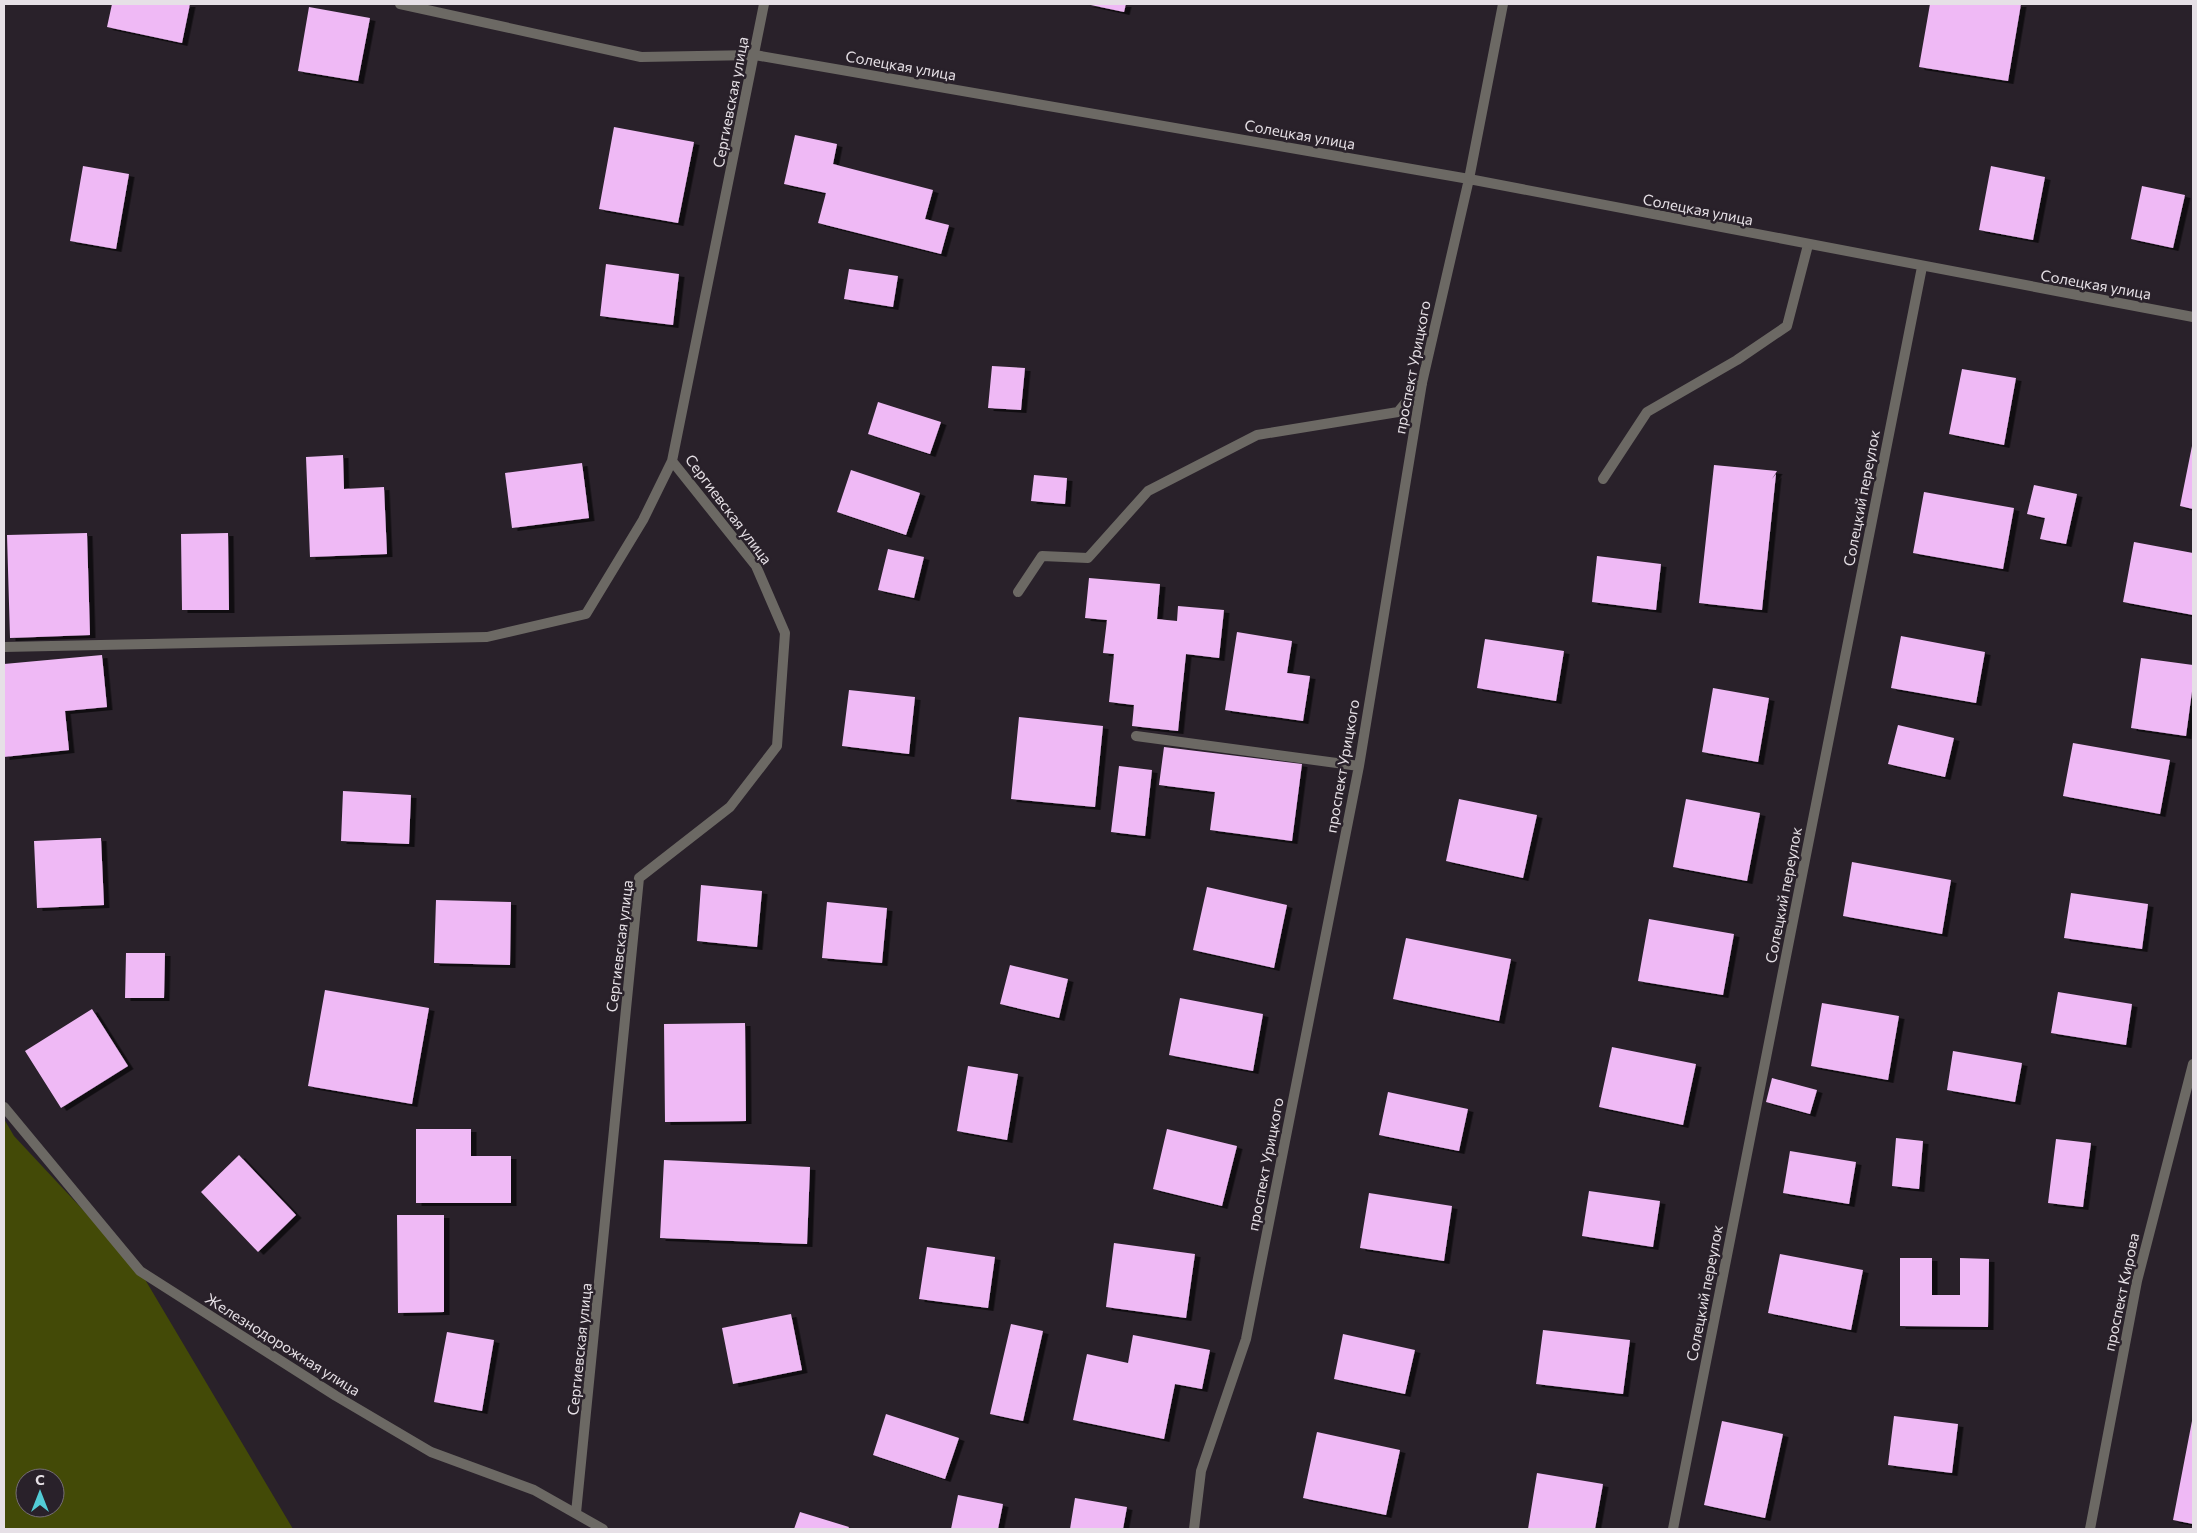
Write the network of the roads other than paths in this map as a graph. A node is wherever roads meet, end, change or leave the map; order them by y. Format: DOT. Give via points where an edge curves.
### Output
graph roads {
  1 [pos="400,4"];
  2 [pos="764,4"];
  3 [pos="1503,4"];
  4 [pos="755,55"];
  5 [pos="1469,179"];
  6 [pos="1808,245"];
  7 [pos="1922,267"];
  8 [pos="2193,317"];
  9 [pos="1422,383"];
  10 [pos="672,461"];
  11 [pos="1603,479"];
  12 [pos="1018,592"];
  13 [pos="4,647"];
  14 [pos="1136,736"];
  15 [pos="1359,766"];
  16 [pos="2193,1064"];
  17 [pos="4,1107"];
  18 [pos="576,1513"];
  19 [pos="604,1529"];
  20 [pos="1194,1529"];
  21 [pos="1673,1529"];
  22 [pos="2090,1529"];
  1 -- 4 [label="street, Солецкая улица" via="641,57"];
  2 -- 4 [label="street, Сергиевская улица"];
  3 -- 5 [label="street, проспект Урицкого"];
  4 -- 5 [label="street, Солецкая улица"];
  4 -- 10 [label="street, Сергиевская улица"];
  5 -- 6 [label="street, Солецкая улица"];
  5 -- 9 [label="street, проспект Урицкого"];
  6 -- 7 [label="street, Солецкая улица"];
  6 -- 11 [label="street" via="1787,326 1737,360 1647,412"];
  7 -- 8 [label="street, Солецкая улица"];
  7 -- 21 [label="street, Солецкий переулок"];
  9 -- 12 [label="street" via="1398,412 1257,435 1148,491 1088,558 1042,556"];
  9 -- 15 [label="street, проспект Урицкого"];
  10 -- 13 [label="street" via="643,520 586,614 487,637"];
  10 -- 18 [label="street, Сергиевская улица" via="756,566 785,633 777,746 730,807 640,878"];
  14 -- 15 [label="street"];
  15 -- 20 [label="street, проспект Урицкого" via="1246,1339 1201,1471"];
  16 -- 22 [label="street, проспект Кирова" via="2137,1281"];
  17 -- 18 [label="street, Железнодорожная улица" via="140,1272 431,1452 534,1490"];
  18 -- 19 [label="street, Железнодорожная улица"];
}
